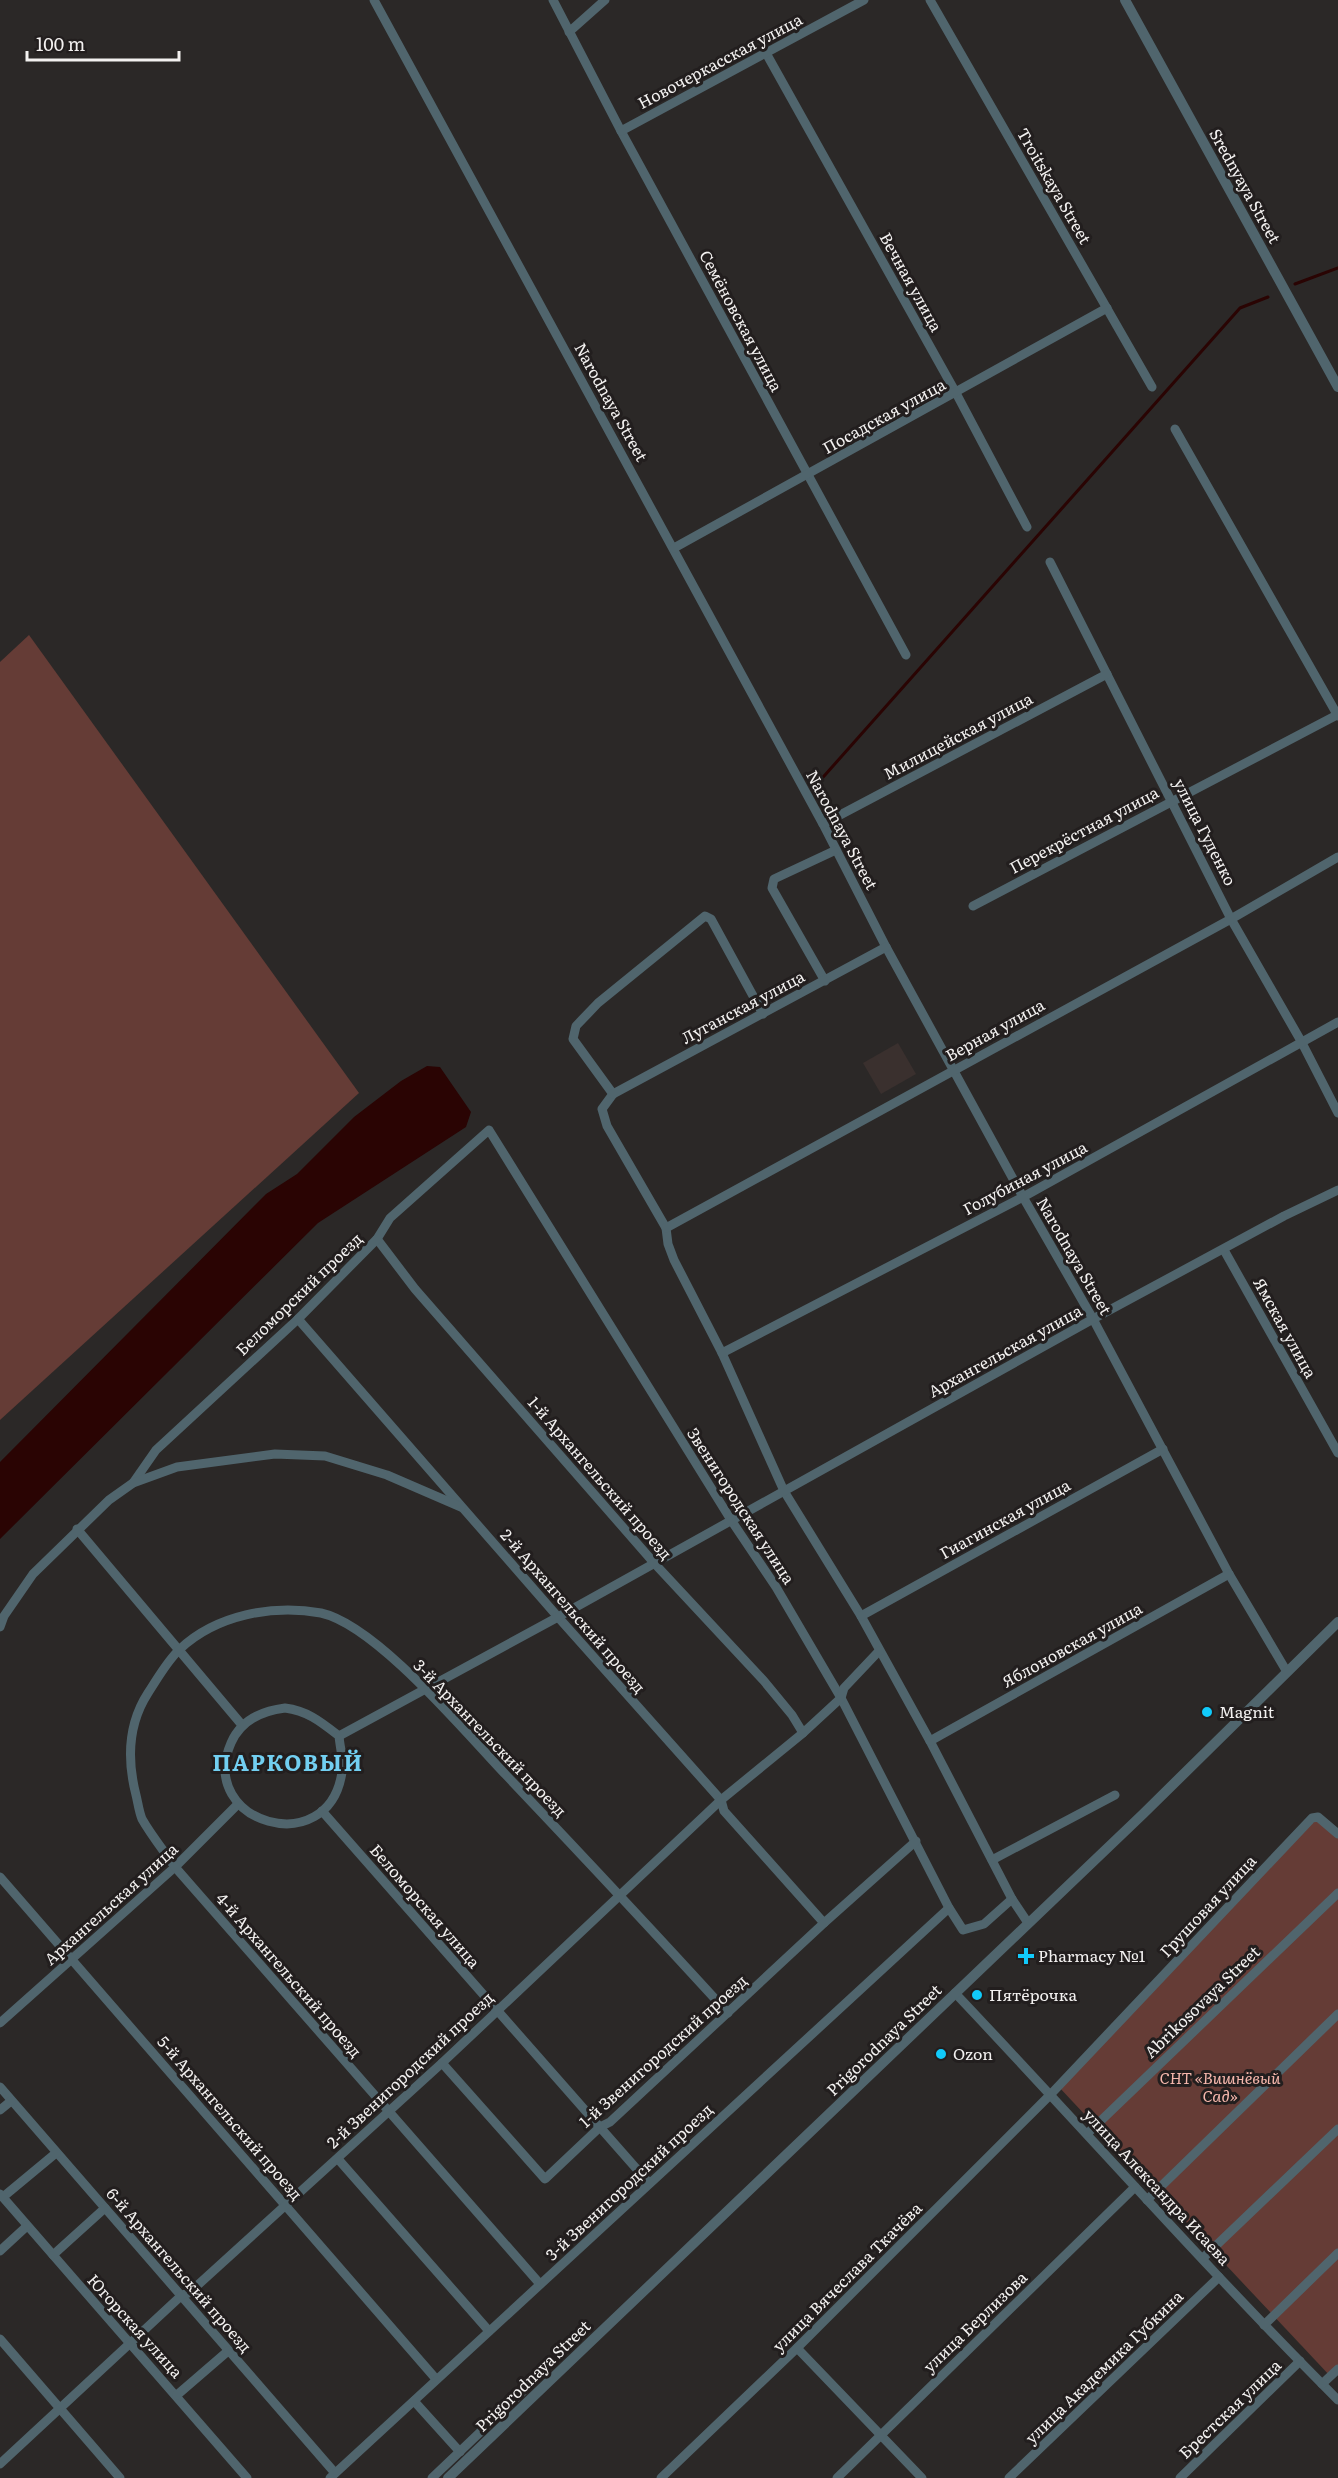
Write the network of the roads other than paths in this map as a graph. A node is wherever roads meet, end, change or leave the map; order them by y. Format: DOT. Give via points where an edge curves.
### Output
graph roads {
  1 [pos="374,0"];
  2 [pos="553,0"];
  3 [pos="605,0"];
  4 [pos="864,0"];
  5 [pos="930,0"];
  6 [pos="1125,0"];
  7 [pos="569,32"];
  8 [pos="766,53"];
  9 [pos="621,131"];
  10 [pos="1107,308"];
  11 [pos="1152,387"];
  12 [pos="1338,387"];
  13 [pos="956,393"];
  14 [pos="1175,429"];
  15 [pos="807,475"];
  16 [pos="1027,527"];
  17 [pos="674,548"];
  18 [pos="1050,562"];
  19 [pos="906,655"];
  20 [pos="1107,674"];
  21 [pos="1337,715"];
  22 [pos="1173,800"];
  23 [pos="823,824"];
  24 [pos="836,850"];
  25 [pos="1338,857"];
  26 [pos="973,906"];
  27 [pos="1231,919"];
  28 [pos="886,946"];
  29 [pos="825,981"];
  30 [pos="763,1014"];
  31 [pos="1338,1022"];
  32 [pos="1301,1041"];
  33 [pos="954,1069"];
  34 [pos="613,1094"];
  35 [pos="1338,1113"];
  36 [pos="489,1130"];
  37 [pos="1338,1190"];
  38 [pos="1023,1197"];
  39 [pos="666,1228"];
  40 [pos="377,1239"];
  41 [pos="1224,1250"];
  42 [pos="298,1319"];
  43 [pos="1093,1319"];
  44 [pos="722,1353"];
  45 [pos="1163,1449"];
  46 [pos="1338,1453"];
  47 [pos="133,1483"];
  48 [pos="784,1491"];
  49 [pos="464,1508"];
  50 [pos="731,1520"];
  51 [pos="77,1529"];
  52 [pos="655,1564"];
  53 [pos="1229,1574"];
  54 [pos="861,1616"];
  55 [pos="2,1617"];
  56 [pos="558,1617"];
  57 [pos="1338,1622"];
  58 [pos="0,1627"];
  59 [pos="178,1650"];
  60 [pos="879,1651"];
  61 [pos="1287,1672"];
  62 [pos="424,1689"];
  63 [pos="841,1698"];
  64 [pos="242,1725"];
  65 [pos="803,1733"];
  66 [pos="339,1736"];
  67 [pos="930,1741"];
  68 [pos="1115,1796"];
  69 [pos="721,1800"];
  70 [pos="238,1804"];
  71 [pos="322,1811"];
  72 [pos="1338,1834"];
  73 [pos="916,1841"];
  74 [pos="992,1860"];
  75 [pos="175,1867"];
  76 [pos="0,1877"];
  77 [pos="1338,1893"];
  78 [pos="621,1895"];
  79 [pos="1012,1899"];
  80 [pos="949,1908"];
  81 [pos="824,1923"];
  82 [pos="1028,1923"];
  83 [pos="73,1959"];
  84 [pos="955,1993"];
  85 [pos="495,2011"];
  86 [pos="728,2013"];
  87 [pos="1338,2014"];
  88 [pos="0,2023"];
  89 [pos="442,2063"];
  90 [pos="0,2087"];
  91 [pos="1051,2094"];
  92 [pos="11,2101"];
  93 [pos="0,2110"];
  94 [pos="389,2112"];
  95 [pos="600,2127"];
  96 [pos="1338,2129"];
  97 [pos="1088,2133"];
  98 [pos="56,2153"];
  99 [pos="338,2159"];
  100 [pos="649,2183"];
  101 [pos="1135,2187"];
  102 [pos="2,2195"];
  103 [pos="1147,2200"];
  104 [pos="287,2205"];
  105 [pos="105,2208"];
  106 [pos="27,2226"];
  107 [pos="0,2251"];
  108 [pos="1338,2253"];
  109 [pos="52,2255"];
  110 [pos="1203,2258"];
  111 [pos="1220,2277"];
  112 [pos="540,2284"];
  113 [pos="182,2295"];
  114 [pos="1264,2325"];
  115 [pos="489,2331"];
  116 [pos="0,2339"];
  117 [pos="130,2344"];
  118 [pos="797,2348"];
  119 [pos="228,2351"];
  120 [pos="1300,2361"];
  121 [pos="1338,2370"];
  122 [pos="537,2378"];
  123 [pos="436,2379"];
  124 [pos="1322,2384"];
  125 [pos="177,2395"];
  126 [pos="1338,2400"];
  127 [pos="414,2401"];
  128 [pos="60,2409"];
  129 [pos="881,2435"];
  130 [pos="460,2452"];
  131 [pos="0,2464"];
  132 [pos="333,2476"];
  133 [pos="120,2478"];
  134 [pos="247,2478"];
  135 [pos="432,2478"];
  136 [pos="448,2478"];
  137 [pos="661,2478"];
  138 [pos="837,2478"];
  139 [pos="922,2478"];
  140 [pos="1009,2478"];
  141 [pos="1180,2478"];
  1 -- 17 [label="street, Narodnaya Street"];
  2 -- 7 [label="street, Семёновская улица"];
  3 -- 7 [label="street"];
  4 -- 8 [label="street, Новочеркасская улица"];
  5 -- 10 [label="street, Troitskaya Street"];
  6 -- 12 [label="street, Srednyaya Street"];
  7 -- 9 [label="street, Семёновская улица"];
  8 -- 9 [label="street, Новочеркасская улица"];
  8 -- 13 [label="street, Вечная улица"];
  9 -- 15 [label="street, Семёновская улица"];
  10 -- 11 [label="street, Troitskaya Street"];
  10 -- 13 [label="street, Посадская улица"];
  13 -- 15 [label="street, Посадская улица"];
  13 -- 16 [label="street, Вечная улица"];
  14 -- 21 [label="street"];
  15 -- 17 [label="street, Посадская улица"];
  15 -- 19 [label="street, Семёновская улица"];
  17 -- 23 [label="street, Narodnaya Street"];
  18 -- 20 [label="street, улица Гуденко"];
  20 -- 22 [label="street, улица Гуденко"];
  20 -- 23 [label="street, Милицейская улица"];
  21 -- 22 [label="street, Перекрёстная улица"];
  22 -- 26 [label="street, Перекрёстная улица"];
  22 -- 27 [label="street, улица Гуденко"];
  23 -- 24 [label="street, Narodnaya Street"];
  24 -- 28 [label="street, Narodnaya Street"];
  24 -- 29 [label="street" via="774,879 772,888"];
  25 -- 27 [label="street, Верная улица"];
  27 -- 32 [label="street, улица Гуденко"];
  27 -- 33 [label="street, Верная улица"];
  28 -- 29 [label="street, Луганская улица"];
  28 -- 33 [label="street, Narodnaya Street"];
  29 -- 30 [label="street, Луганская улица"];
  30 -- 34 [label="street, Луганская улица"];
  30 -- 34 [label="street" via="711,919 705,916 598,1003 576,1026 573,1038"];
  31 -- 32 [label="street, Голубиная улица"];
  32 -- 35 [label="street, улица Гуденко"];
  32 -- 38 [label="street, Голубиная улица"];
  33 -- 38 [label="street, Narodnaya Street"];
  33 -- 39 [label="street, Верная улица"];
  34 -- 39 [label="street" via="602,1109 607,1126"];
  36 -- 40 [label="street, Беломорский проезд" via="390,1218"];
  36 -- 50 [label="street, Звенигородская улица"];
  37 -- 41 [label="street, Архангельская улица"];
  38 -- 43 [label="street, Narodnaya Street"];
  38 -- 44 [label="street, Голубиная улица"];
  39 -- 44 [label="street" via="674,1260"];
  40 -- 42 [label="street, Беломорский проезд"];
  40 -- 52 [label="street, 1-й Архангельский проезд" via="415,1289"];
  41 -- 43 [label="street, Архангельская улица"];
  41 -- 46 [label="street, Ямская улица"];
  42 -- 47 [label="street, Беломорский проезд" via="156,1450"];
  42 -- 49 [label="street, 2-й Архангельский проезд"];
  43 -- 45 [label="street, Narodnaya Street"];
  43 -- 48 [label="street, Архангельская улица"];
  44 -- 48 [label="street"];
  45 -- 53 [label="street, Narodnaya Street"];
  45 -- 54 [label="street, Гиагинская улица"];
  47 -- 49 [label="street, Беломорский проезд" via="177,1467 275,1454 325,1456 387,1475"];
  47 -- 51 [label="street, Беломорский проезд"];
  48 -- 50 [label="street, Архангельская улица"];
  48 -- 54 [label="street"];
  49 -- 56 [label="street, 2-й Архангельский проезд"];
  50 -- 52 [label="street"];
  50 -- 63 [label="street, Звенигородская улица" via="776,1587"];
  51 -- 55 [label="street, Беломорский проезд" via="33,1574"];
  51 -- 59 [label="street"];
  52 -- 56 [label="street"];
  52 -- 65 [label="street, 1-й Архангельский проезд" via="764,1680"];
  53 -- 61 [label="street, Narodnaya Street"];
  53 -- 67 [label="street, Яблоновская улица"];
  54 -- 60 [label="street"];
  55 -- 58 [label="street, Беломорский проезд"];
  56 -- 62 [label="street"];
  56 -- 69 [label="street, 2-й Архангельский проезд"];
  57 -- 61 [label="street, Prigorodnaya Street"];
  59 -- 62 [label="street, 3-й Архангельский проезд" via="218,1624 246,1615 263,1611 322,1614 360,1631"];
  59 -- 64 [label="street"];
  59 -- 75 [label="street, 4-й Архангельский проезд" via="141,1703 129,1763 141,1817"];
  60 -- 63 [label="street, 2-й Звенигородский проезд" via="844,1688"];
  60 -- 67 [label="street"];
  61 -- 82 [label="street, Prigorodnaya Street"];
  62 -- 66 [label="street"];
  62 -- 78 [label="street, 3-й Архангельский проезд"];
  63 -- 65 [label="street, 2-й Звенигородский проезд"];
  63 -- 73 [label="street, Звенигородская улица"];
  64 -- 66 [label="street" via="262,1712 285,1708 315,1716"];
  64 -- 70 [label="street" via="233,1736 225,1764 226,1778"];
  65 -- 69 [label="street, 2-й Звенигородский проезд"];
  66 -- 71 [label="street" via="339,1785"];
  67 -- 74 [label="street"];
  68 -- 74 [label="street"];
  69 -- 78 [label="street, 2-й Звенигородский проезд"];
  69 -- 81 [label="street, 2-й Архангельский проезд" via="724,1811"];
  70 -- 71 [label="street" via="270,1824 306,1821"];
  70 -- 75 [label="street, Архангельская улица"];
  71 -- 85 [label="street, Беломорская улица"];
  72 -- 91 [label="street, Грушовая улица" via="1318,1817 1312,1818"];
  73 -- 80 [label="street, Звенигородская улица"];
  73 -- 81 [label="street, 1-й Звенигородский проезд"];
  74 -- 79 [label="street"];
  75 -- 83 [label="street, Архангельская улица"];
  75 -- 94 [label="street, 4-й Архангельский проезд"];
  76 -- 83 [label="street, 5-й Архангельский проезд"];
  77 -- 97 [label="street, Abrikosovaya Street"];
  78 -- 85 [label="street, 2-й Звенигородский проезд"];
  78 -- 86 [label="street, 3-й Архангельский проезд"];
  79 -- 80 [label="street, Звенигородская улица" via="984,1924 963,1930"];
  79 -- 82 [label="street"];
  80 -- 100 [label="street, 3-й Звенигородский проезд"];
  81 -- 86 [label="street, 1-й Звенигородский проезд"];
  82 -- 84 [label="street, Prigorodnaya Street"];
  83 -- 88 [label="street, Архангельская улица"];
  83 -- 104 [label="street, 5-й Архангельский проезд"];
  84 -- 91 [label="street, улица Александра Исаева"];
  84 -- 136 [label="street, Prigorodnaya Street"];
  85 -- 89 [label="street, 2-й Звенигородский проезд"];
  85 -- 95 [label="street, Беломорская улица"];
  86 -- 95 [label="street, 1-й Звенигородский проезд"];
  87 -- 103 [label="street"];
  89 -- 94 [label="street, 2-й Звенигородский проезд"];
  89 -- 95 [label="street, 1-й Звенигородский проезд" via="545,2179"];
  90 -- 92 [label="street, 6-й Архангельский проезд"];
  91 -- 97 [label="street, улица Александра Исаева"];
  91 -- 118 [label="street, улица Вячеслава Ткачёва"];
  92 -- 93 [label="street"];
  92 -- 98 [label="street, 6-й Архангельский проезд"];
  94 -- 99 [label="street, 2-й Звенигородский проезд"];
  94 -- 112 [label="street, 4-й Архангельский проезд"];
  95 -- 100 [label="street, Беломорская улица"];
  96 -- 110 [label="street"];
  97 -- 101 [label="street, улица Александра Исаева"];
  98 -- 102 [label="street"];
  98 -- 105 [label="street, 6-й Архангельский проезд"];
  99 -- 104 [label="street, 2-й Звенигородский проезд"];
  99 -- 115 [label="street"];
  100 -- 112 [label="street, 3-й Звенигородский проезд"];
  101 -- 103 [label="street, улица Александра Исаева"];
  101 -- 129 [label="street, улица Берлизова"];
  102 -- 106 [label="street, Югорская улица"];
  103 -- 110 [label="street, улица Александра Исаева"];
  104 -- 113 [label="street, 2-й Звенигородский проезд" via="189,2293"];
  104 -- 123 [label="street, 5-й Архангельский проезд"];
  105 -- 109 [label="street"];
  105 -- 113 [label="street, 6-й Архангельский проезд"];
  106 -- 107 [label="street"];
  106 -- 109 [label="street, Югорская улица"];
  108 -- 114 [label="street"];
  109 -- 117 [label="street, Югорская улица"];
  110 -- 111 [label="street, улица Александра Исаева"];
  111 -- 114 [label="street, улица Александра Исаева"];
  111 -- 140 [label="street, улица Академика Губкина"];
  112 -- 115 [label="street, 3-й Звенигородский проезд"];
  113 -- 117 [label="street, 2-й Звенигородский проезд"];
  113 -- 119 [label="street, 6-й Архангельский проезд"];
  114 -- 120 [label="street, улица Александра Исаева"];
  115 -- 123 [label="street, 3-й Звенигородский проезд"];
  116 -- 128 [label="street"];
  117 -- 125 [label="street, Югорская улица"];
  117 -- 128 [label="street, 2-й Звенигородский проезд"];
  118 -- 129 [label="street"];
  118 -- 137 [label="street, улица Вячеслава Ткачёва"];
  119 -- 125 [label="street"];
  119 -- 132 [label="street, 6-й Архангельский проезд"];
  120 -- 124 [label="street, улица Александра Исаева"];
  120 -- 141 [label="street, Брестская улица"];
  121 -- 124 [label="street"];
  122 -- 130 [label="street"];
  123 -- 127 [label="street, 3-й Звенигородский проезд"];
  124 -- 126 [label="street, улица Александра Исаева"];
  125 -- 134 [label="street, Югорская улица"];
  127 -- 130 [label="street"];
  127 -- 132 [label="street, 3-й Звенигородский проезд"];
  128 -- 131 [label="street, 2-й Звенигородский проезд"];
  128 -- 133 [label="street"];
  129 -- 138 [label="street, улица Берлизова"];
  129 -- 139 [label="street"];
  130 -- 135 [label="street"];
}
